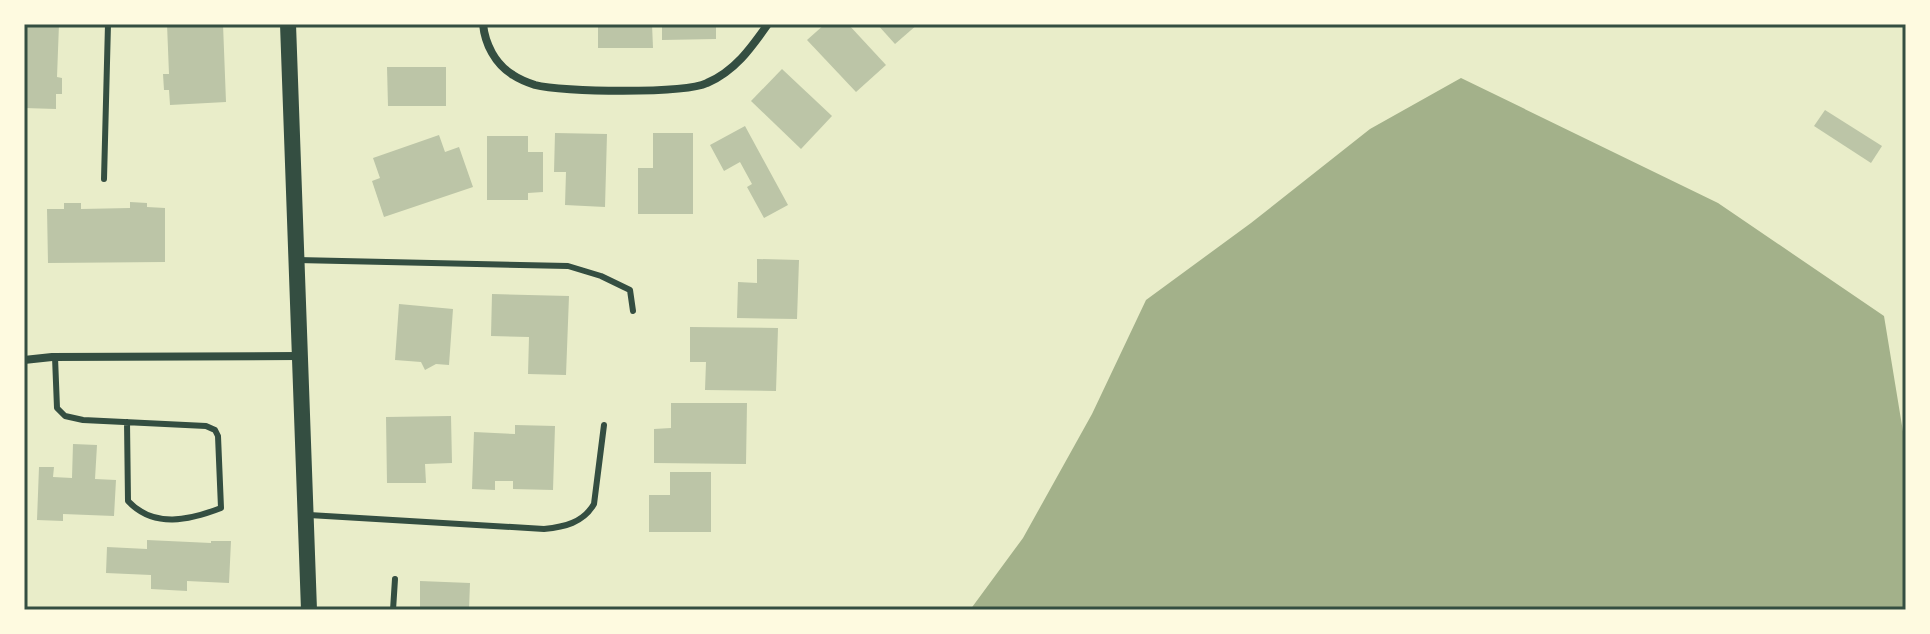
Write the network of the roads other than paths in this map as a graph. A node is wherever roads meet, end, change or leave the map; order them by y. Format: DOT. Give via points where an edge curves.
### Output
graph roads {
  1 [pos="108,24"];
  2 [pos="288,24"];
  3 [pos="483,24"];
  4 [pos="768,24"];
  5 [pos="104,179"];
  6 [pos="297,260"];
  7 [pos="633,311"];
  8 [pos="300,356"];
  9 [pos="55,357"];
  10 [pos="24,360"];
  11 [pos="127,422"];
  12 [pos="604,425"];
  13 [pos="305,515"];
  14 [pos="395,579"];
  15 [pos="309,610"];
  16 [pos="393,610"];
  1 -- 5 [label="lane"];
  2 -- 6 [label="main road"];
  3 -- 4 [label="street" via="495,59 512,75 535,85 680,90 725,74 746,56"];
  6 -- 7 [label="lane" via="568,266 630,290"];
  6 -- 8 [label="main road"];
  8 -- 9 [label="street"];
  8 -- 13 [label="main road"];
  9 -- 10 [label="street"];
  9 -- 11 [label="lane" via="57,408 65,416"];
  11 -- 11 [label="lane" via="215,430 221,508 179,521 133,507 128,501"];
  12 -- 13 [label="lane" via="594,504 587,516 557,528"];
  13 -- 15 [label="main road"];
  14 -- 16 [label="lane"];
}
